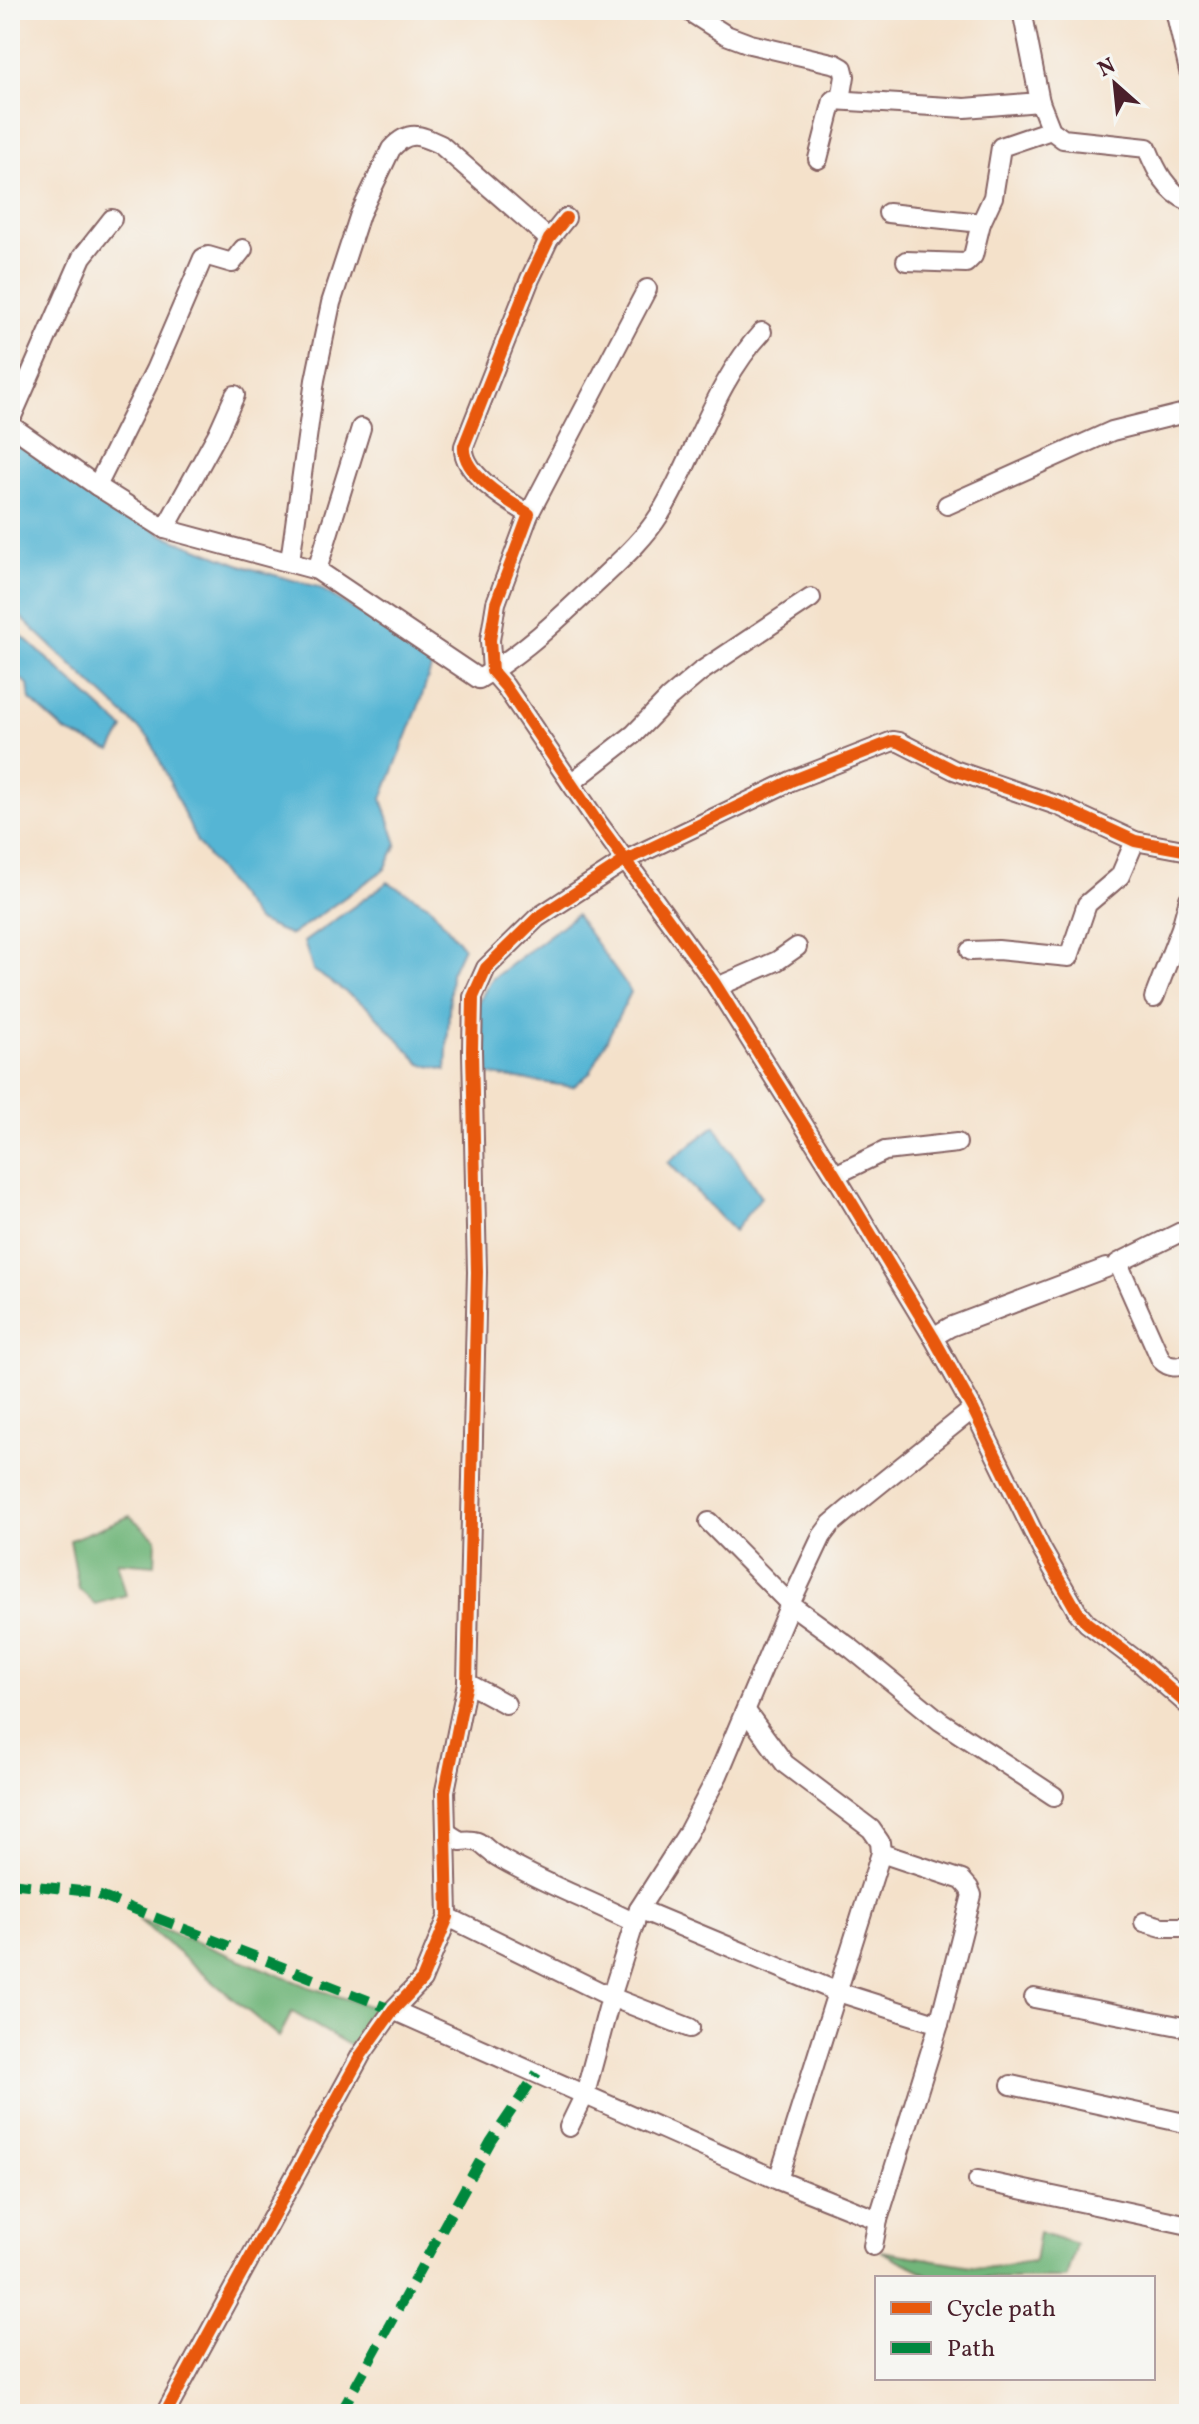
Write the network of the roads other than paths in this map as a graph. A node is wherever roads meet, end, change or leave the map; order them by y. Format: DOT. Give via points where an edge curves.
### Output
graph roads {
  1 [pos="1022,10"];
  2 [pos="1175,10"];
  3 [pos="693,14"];
  4 [pos="1189,71"];
  5 [pos="841,100"];
  6 [pos="1040,102"];
  7 [pos="1051,130"];
  8 [pos="818,159"];
  9 [pos="1189,201"];
  10 [pos="888,213"];
  11 [pos="566,218"];
  12 [pos="112,219"];
  13 [pos="981,223"];
  14 [pos="549,239"];
  15 [pos="243,249"];
  16 [pos="906,261"];
  17 [pos="647,289"];
  18 [pos="762,332"];
  19 [pos="235,395"];
  20 [pos="1189,412"];
  21 [pos="10,423"];
  22 [pos="361,428"];
  23 [pos="97,486"];
  24 [pos="947,505"];
  25 [pos="529,514"];
  26 [pos="165,529"];
  27 [pos="290,561"];
  28 [pos="317,570"];
  29 [pos="811,598"];
  30 [pos="492,671"];
  31 [pos="571,783"];
  32 [pos="1135,841"];
  33 [pos="1189,851"];
  34 [pos="626,860"];
  35 [pos="1189,899"];
  36 [pos="797,947"];
  37 [pos="970,951"];
  38 [pos="717,987"];
  39 [pos="1154,998"];
  40 [pos="957,1143"];
  41 [pos="835,1175"];
  42 [pos="1189,1228"];
  43 [pos="1106,1268"];
  44 [pos="933,1337"];
  45 [pos="1189,1364"];
  46 [pos="973,1409"];
  47 [pos="709,1522"];
  48 [pos="790,1604"];
  49 [pos="467,1683"];
  50 [pos="506,1704"];
  51 [pos="1189,1706"];
  52 [pos="746,1711"];
  53 [pos="1054,1796"];
  54 [pos="446,1832"];
  55 [pos="881,1853"];
  56 [pos="637,1916"];
  57 [pos="448,1917"];
  58 [pos="1144,1922"];
  59 [pos="1189,1927"];
  60 [pos="838,1992"];
  61 [pos="611,1997"];
  62 [pos="1034,1998"];
  63 [pos="393,2010"];
  64 [pos="939,2024"];
  65 [pos="690,2028"];
  66 [pos="1189,2028"];
  67 [pos="1011,2085"];
  68 [pos="585,2094"];
  69 [pos="1189,2124"];
  70 [pos="569,2127"];
  71 [pos="778,2180"];
  72 [pos="978,2180"];
  73 [pos="878,2220"];
  74 [pos="1189,2225"];
  75 [pos="873,2246"];
  76 [pos="165,2414"];
  1 -- 6 [label="street"];
  2 -- 4 [label="street"];
  3 -- 5 [label="street" via="750,44 843,68"];
  5 -- 6 [label="street" via="965,108"];
  5 -- 8 [label="street" via="833,100"];
  6 -- 7 [label="street"];
  7 -- 9 [label="street" via="1063,139 1147,148 1171,190"];
  7 -- 13 [label="street" via="1001,147 993,197"];
  10 -- 13 [label="street"];
  11 -- 14 [label="street"];
  12 -- 21 [label="street" via="82,257"];
  13 -- 16 [label="street" via="973,256 966,263"];
  14 -- 25 [label="street" via="463,454 472,470"];
  14 -- 27 [label="street" via="441,145 410,135 391,149 360,214 331,303"];
  15 -- 23 [label="street" via="232,263 203,258"];
  17 -- 25 [label="street"];
  18 -- 30 [label="street" via="733,372 648,531 571,608"];
  19 -- 26 [label="street"];
  20 -- 24 [label="street" via="1112,431"];
  21 -- 23 [label="street"];
  22 -- 28 [label="street"];
  23 -- 26 [label="street"];
  25 -- 30 [label="street" via="496,603"];
  26 -- 27 [label="street"];
  27 -- 28 [label="street"];
  28 -- 30 [label="street" via="479,679"];
  29 -- 31 [label="street" via="700,672"];
  30 -- 31 [label="street"];
  31 -- 34 [label="street"];
  32 -- 33 [label="street"];
  32 -- 34 [label="street" via="893,741 791,781"];
  32 -- 37 [label="street" via="1120,876 1087,904 1069,957"];
  34 -- 38 [label="street"];
  34 -- 49 [label="street" via="537,918 486,968 473,997 477,1272"];
  35 -- 39 [label="street"];
  36 -- 38 [label="street"];
  38 -- 41 [label="street"];
  40 -- 41 [label="street" via="885,1151"];
  41 -- 44 [label="street"];
  42 -- 45 [label="street" via="1118,1263 1161,1360 1167,1366"];
  43 -- 44 [label="street"];
  44 -- 46 [label="street"];
  46 -- 48 [label="street" via="831,1524"];
  46 -- 51 [label="street" via="1077,1611"];
  47 -- 48 [label="street"];
  48 -- 52 [label="street"];
  48 -- 53 [label="street" via="940,1721"];
  49 -- 50 [label="street"];
  49 -- 54 [label="street" via="445,1791"];
  52 -- 55 [label="street" via="785,1764 871,1829"];
  52 -- 56 [label="street" via="700,1813"];
  54 -- 56 [label="street" via="460,1841 474,1839 531,1874"];
  54 -- 57 [label="street"];
  55 -- 60 [label="street"];
  55 -- 64 [label="street" via="962,1880 972,1895"];
  56 -- 60 [label="street"];
  56 -- 61 [label="street"];
  57 -- 61 [label="street"];
  57 -- 63 [label="street" via="422,1980"];
  58 -- 59 [label="street"];
  60 -- 64 [label="street"];
  60 -- 71 [label="street"];
  61 -- 65 [label="street"];
  61 -- 68 [label="street"];
  62 -- 66 [label="street"];
  63 -- 68 [label="street"];
  63 -- 76 [label="street" via="361,2055"];
  64 -- 73 [label="street"];
  67 -- 69 [label="street"];
  68 -- 70 [label="street"];
  68 -- 71 [label="street"];
  71 -- 73 [label="street"];
  72 -- 74 [label="street"];
  73 -- 75 [label="street"];
}
